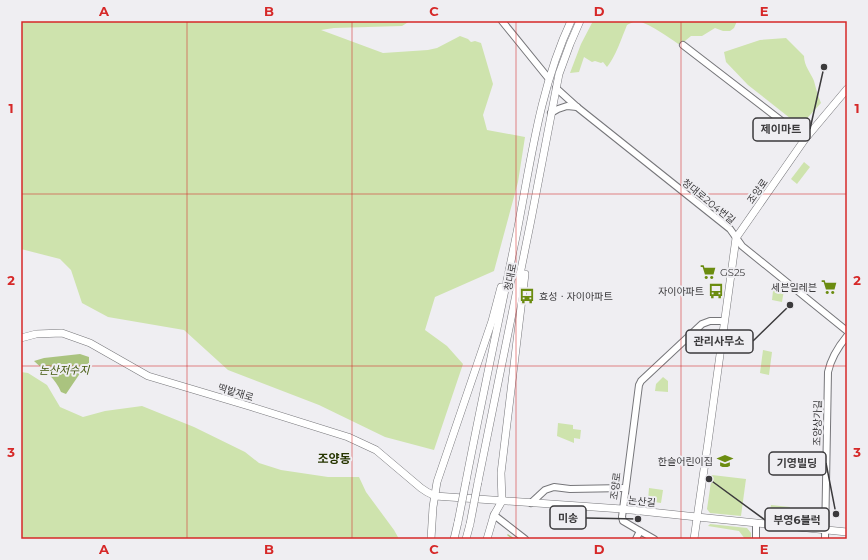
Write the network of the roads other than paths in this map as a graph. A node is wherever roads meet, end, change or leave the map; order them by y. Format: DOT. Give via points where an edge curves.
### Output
graph roads {
  1 [pos="502,21"];
  2 [pos="571,21"];
  3 [pos="580,21"];
  4 [pos="683,45"];
  5 [pos="549,79"];
  6 [pos="556,88"];
  7 [pos="847,89"];
  8 [pos="578,107"];
  9 [pos="551,113"];
  10 [pos="805,139"];
  11 [pos="519,219"];
  12 [pos="531,220"];
  13 [pos="736,238"];
  14 [pos="724,321"];
  15 [pos="847,330"];
  16 [pos="847,336"];
  17 [pos="21,338"];
  18 [pos="625,488"];
  19 [pos="435,496"];
  20 [pos="502,501"];
  21 [pos="531,503"];
  22 [pos="622,509"];
  23 [pos="494,515"];
  24 [pos="697,517"];
  25 [pos="756,523"];
  26 [pos="825,530"];
  27 [pos="640,531"];
  28 [pos="847,532"];
  29 [pos="430,539"];
  30 [pos="454,539"];
  31 [pos="466,539"];
  32 [pos="487,539"];
  33 [pos="525,539"];
  34 [pos="636,539"];
  35 [pos="654,539"];
  36 [pos="694,539"];
  37 [pos="756,539"];
  38 [pos="825,539"];
  1 -- 5 [label="street"];
  2 -- 5 [label="street, 청대로"];
  3 -- 6 [label="street, 청대로"];
  4 -- 10 [label="street"];
  5 -- 6 [label="street"];
  5 -- 11 [label="street, 청대로"];
  6 -- 8 [label="street, 청대로204번길"];
  6 -- 9 [label="street, 청대로"];
  7 -- 10 [label="street, 조양로"];
  8 -- 9 [label="street" via="567,106"];
  8 -- 13 [label="street, 청대로204번길" via="730,229"];
  9 -- 12 [label="street, 청대로"];
  10 -- 13 [label="street, 조양로"];
  11 -- 19 [label="street" via="493,319 437,482"];
  11 -- 30 [label="street, 청대로, bridge"];
  12 -- 20 [label="street" via="501,473"];
  12 -- 31 [label="street, 청대로, bridge"];
  13 -- 14 [label="street, 조양로"];
  13 -- 15 [label="street, 청대로204번길" via="742,246"];
  14 -- 18 [label="street, 조양로" via="707,321 702,324 640,383"];
  14 -- 24 [label="street, 조양로"];
  16 -- 26 [label="street, 조양상가길" via="835,351 828,372"];
  17 -- 19 [label="street, 떡밭재로" via="36,334 62,333 90,344 148,376 348,437 376,450 421,488"];
  18 -- 21 [label="street" via="554,487 545,490"];
  18 -- 22 [label="street, 조양로"];
  19 -- 20 [label="street, 논산길"];
  19 -- 29 [label="street"];
  20 -- 21 [label="street, 논산길"];
  20 -- 23 [label="street"];
  21 -- 22 [label="street, 논산길"];
  22 -- 24 [label="street, 논산길"];
  22 -- 27 [label="street" via="623,520"];
  23 -- 32 [label="street"];
  23 -- 33 [label="street"];
  24 -- 25 [label="street, 논산길"];
  24 -- 36 [label="street, 조양로"];
  25 -- 26 [label="street, 논산길"];
  25 -- 37 [label="street"];
  26 -- 28 [label="street, 논산길"];
  26 -- 38 [label="street, 조양상가길"];
  27 -- 34 [label="street"];
  27 -- 35 [label="street"];
}
